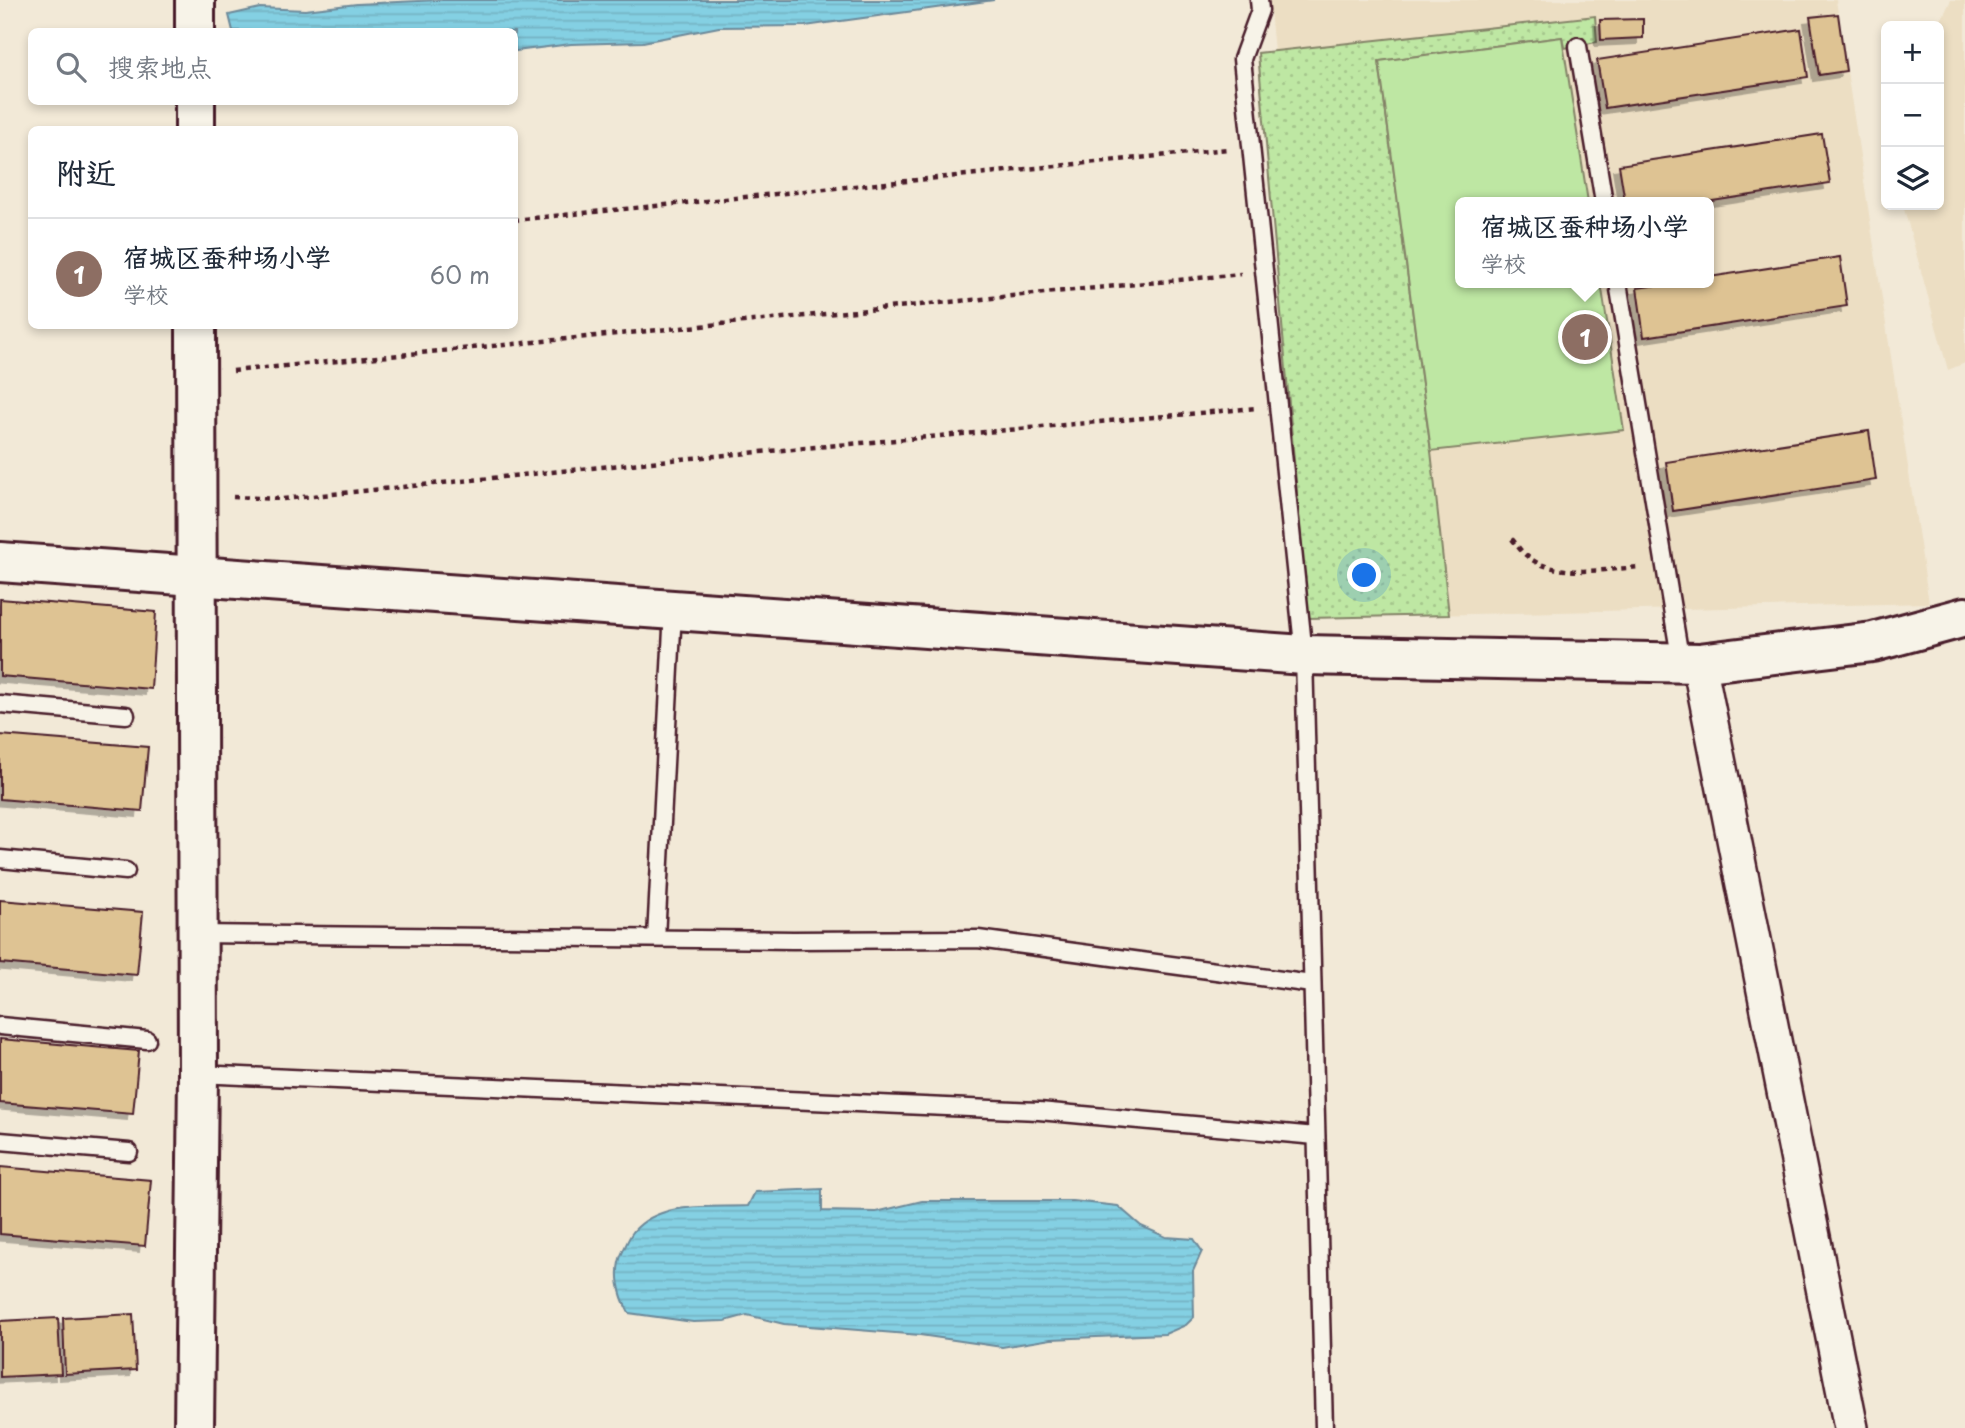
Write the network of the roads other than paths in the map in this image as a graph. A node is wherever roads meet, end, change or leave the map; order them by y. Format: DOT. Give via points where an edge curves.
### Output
graph roads {
  1 [pos="195,0"];
  2 [pos="1259,0"];
  3 [pos="195,28"];
  4 [pos="1578,46"];
  5 [pos="195,105"];
  6 [pos="195,126"];
  7 [pos="1603,197"];
  8 [pos="1619,288"];
  9 [pos="197,329"];
  10 [pos="0,562"];
  11 [pos="198,576"];
  12 [pos="673,610"];
  13 [pos="1965,617"];
  14 [pos="1304,655"];
  15 [pos="1690,663"];
  16 [pos="0,705"];
  17 [pos="125,715"];
  18 [pos="0,859"];
  19 [pos="125,871"];
  20 [pos="198,934"];
  21 [pos="656,938"];
  22 [pos="1312,984"];
  23 [pos="0,1026"];
  24 [pos="147,1040"];
  25 [pos="198,1074"];
  26 [pos="1316,1136"];
  27 [pos="0,1141"];
  28 [pos="129,1152"];
  29 [pos="194,1428"];
  30 [pos="1324,1428"];
  31 [pos="1851,1428"];
  1 -- 3 [label="street"];
  2 -- 14 [label="lane" via="1260,10 1241,59"];
  4 -- 7 [label="lane"];
  5 -- 6 [label="street"];
  8 -- 15 [label="lane" via="1665,566"];
  9 -- 11 [label="street"];
  10 -- 11 [label="street"];
  11 -- 12 [label="street"];
  11 -- 20 [label="street"];
  12 -- 14 [label="street"];
  12 -- 21 [label="lane"];
  13 -- 15 [label="street" via="1873,642"];
  14 -- 15 [label="street"];
  14 -- 22 [label="lane"];
  15 -- 31 [label="street"];
  16 -- 17 [label="lane"];
  18 -- 19 [label="lane"];
  20 -- 21 [label="lane"];
  20 -- 25 [label="street"];
  21 -- 22 [label="lane" via="978,939"];
  22 -- 26 [label="lane"];
  23 -- 24 [label="lane"];
  25 -- 26 [label="lane" via="1039,1111"];
  25 -- 29 [label="street"];
  26 -- 30 [label="lane"];
  27 -- 28 [label="lane"];
}
